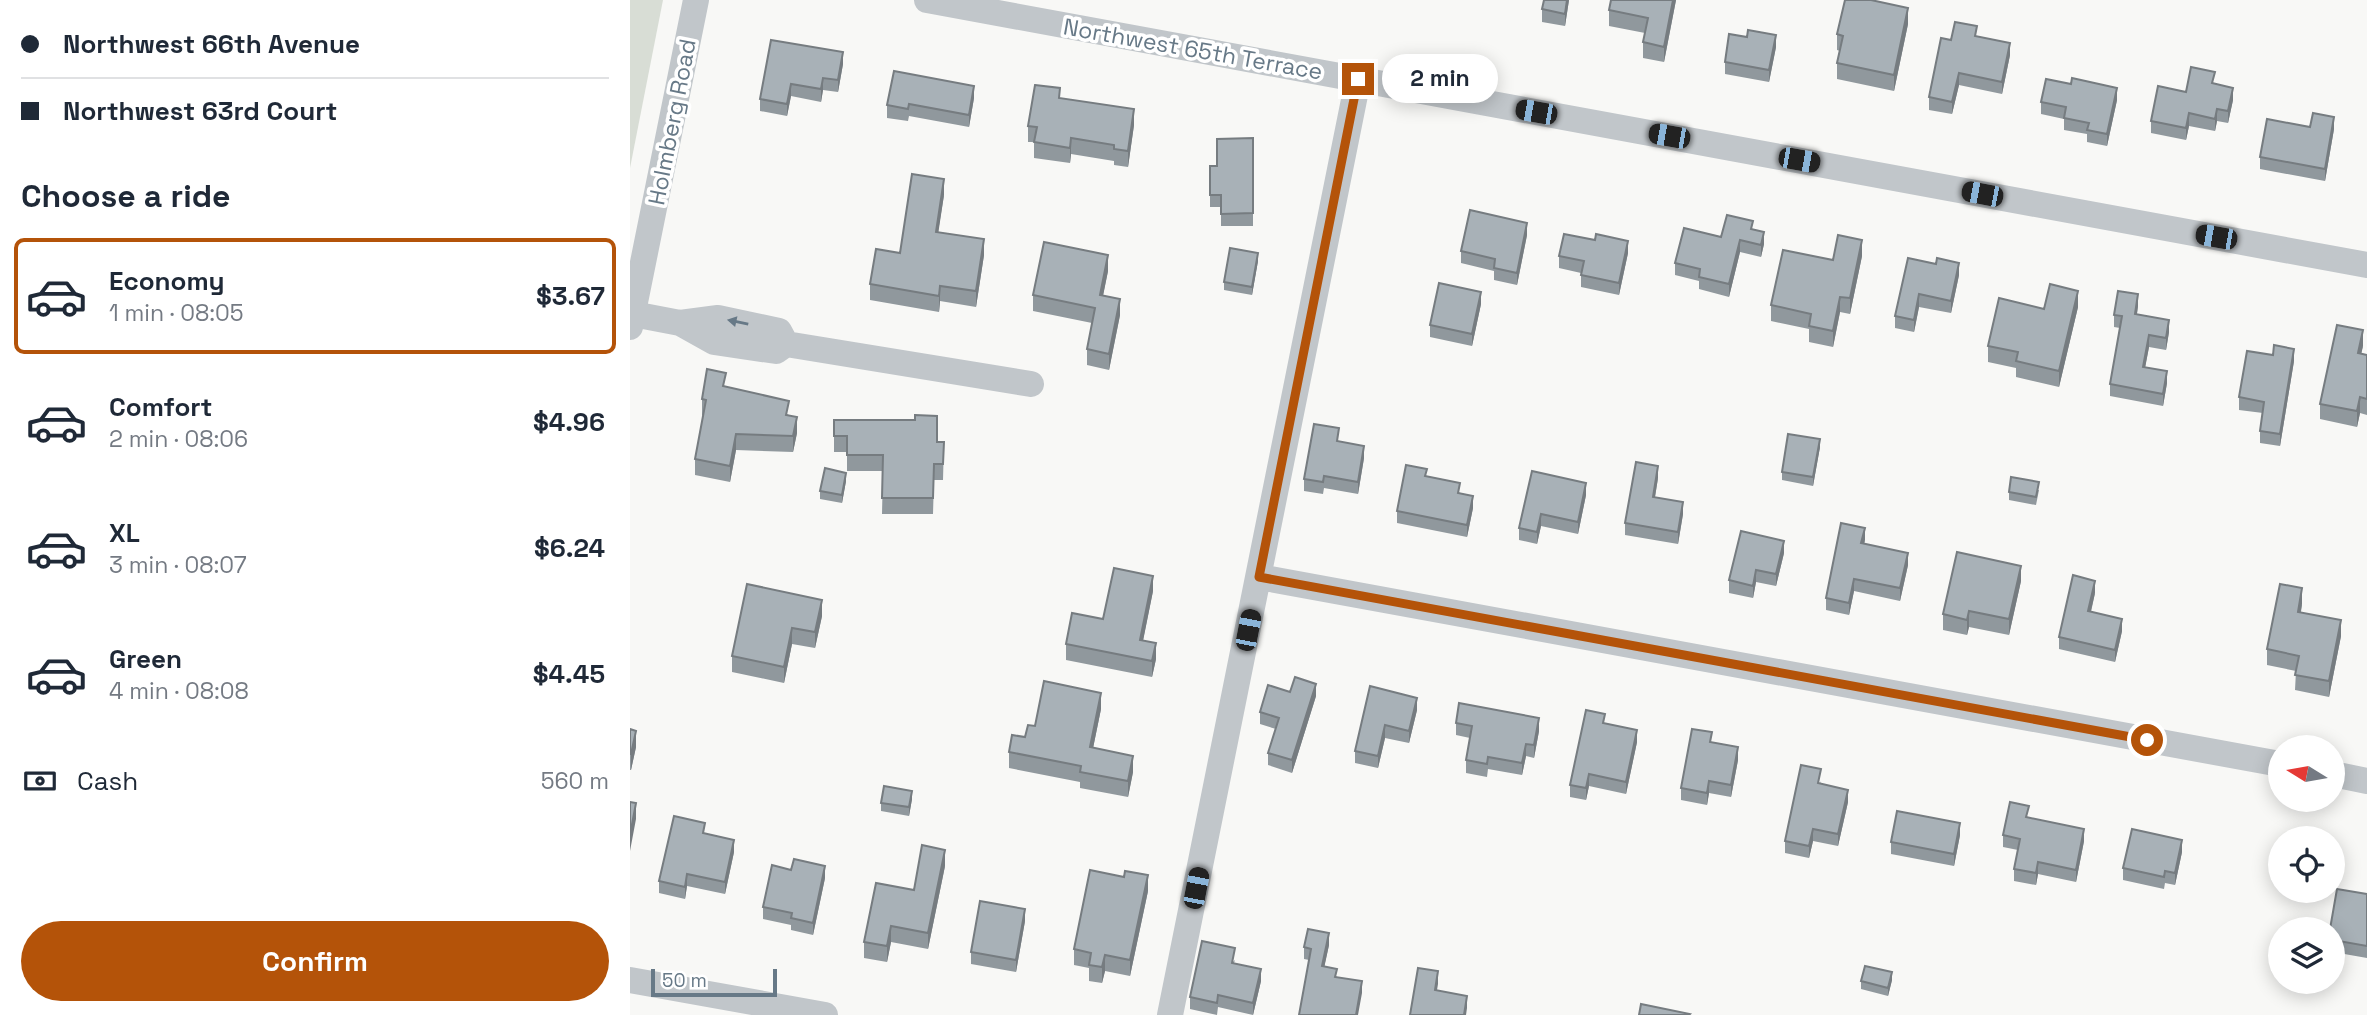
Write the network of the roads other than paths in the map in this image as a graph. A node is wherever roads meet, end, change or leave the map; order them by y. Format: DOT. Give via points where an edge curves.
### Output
graph roads {
  1 [pos="696,0"];
  2 [pos="927,0"];
  3 [pos="1358,79"];
  4 [pos="2367,265"];
  5 [pos="631,321"];
  6 [pos="1031,384"];
  7 [pos="1259,577"];
  8 [pos="2268,762"];
  9 [pos="2345,776"];
  10 [pos="2367,780"];
  11 [pos="630,980"];
  12 [pos="825,1015"];
  13 [pos="1170,1015"];
  1 -- 5 [label="street, Holmberg Road"];
  2 -- 3 [label="street, Northwest 65th Terrace"];
  3 -- 4 [label="street, Northwest 65th Terrace"];
  3 -- 7 [label="street"];
  5 -- 6 [label="street" via="680,323 714,342 776,351 786,344"];
  7 -- 8 [label="street"];
  7 -- 13 [label="street"];
  9 -- 10 [label="street"];
  11 -- 12 [label="street"];
}
